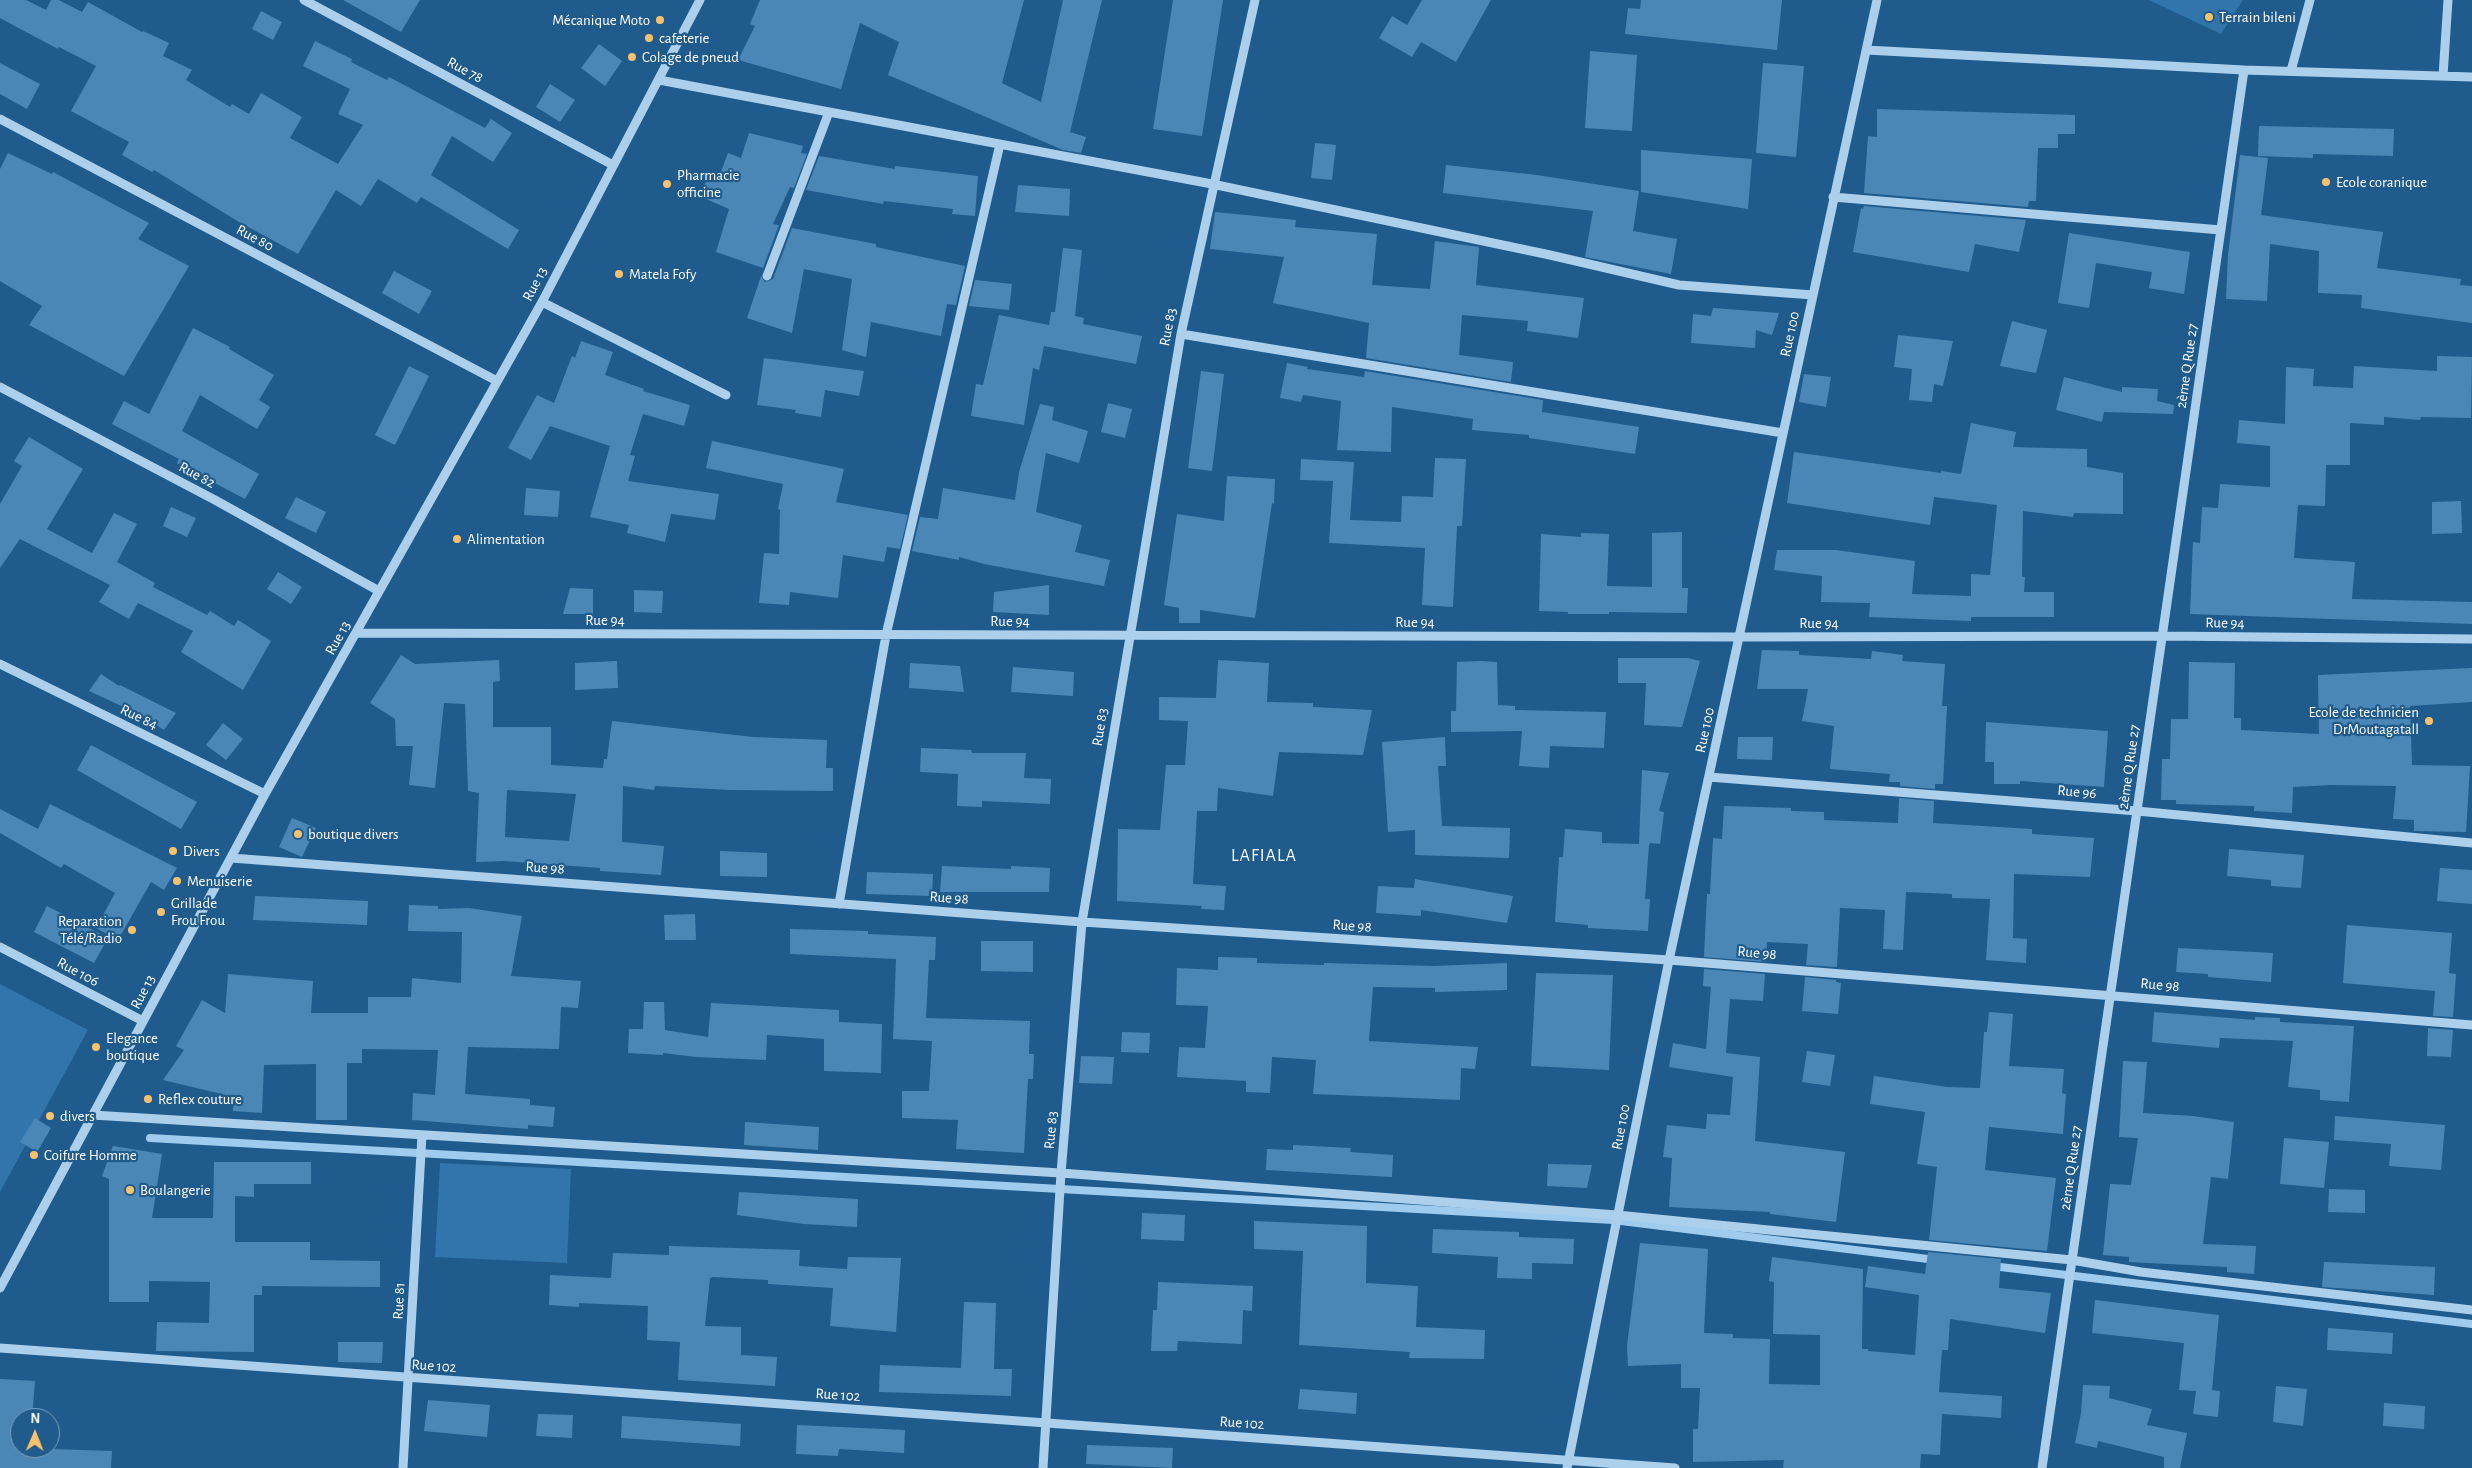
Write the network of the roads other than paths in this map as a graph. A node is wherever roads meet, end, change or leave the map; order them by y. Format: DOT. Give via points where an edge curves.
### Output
graph roads {
  1 [pos="304,0"];
  2 [pos="700,0"];
  3 [pos="1255,0"];
  4 [pos="1876,0"];
  5 [pos="2310,0"];
  6 [pos="2448,0"];
  7 [pos="1866,50"];
  8 [pos="2244,70"];
  9 [pos="2291,72"];
  10 [pos="2442,76"];
  11 [pos="2472,77"];
  12 [pos="659,80"];
  13 [pos="829,112"];
  14 [pos="0,119"];
  15 [pos="1000,144"];
  16 [pos="612,165"];
  17 [pos="1212,184"];
  18 [pos="1834,198"];
  19 [pos="2221,230"];
  20 [pos="767,276"];
  21 [pos="1813,295"];
  22 [pos="542,302"];
  23 [pos="1180,334"];
  24 [pos="496,381"];
  25 [pos="0,387"];
  26 [pos="726,395"];
  27 [pos="1783,433"];
  28 [pos="379,591"];
  29 [pos="357,633"];
  30 [pos="886,635"];
  31 [pos="1129,635"];
  32 [pos="2162,636"];
  33 [pos="1739,637"];
  34 [pos="2472,638"];
  35 [pos="0,664"];
  36 [pos="1709,776"];
  37 [pos="265,794"];
  38 [pos="2137,811"];
  39 [pos="2472,842"];
  40 [pos="231,858"];
  41 [pos="838,904"];
  42 [pos="1082,922"];
  43 [pos="0,947"];
  44 [pos="1669,960"];
  45 [pos="2110,995"];
  46 [pos="143,1022"];
  47 [pos="2472,1025"];
  48 [pos="92,1115"];
  49 [pos="422,1135"];
  50 [pos="1061,1173"];
  51 [pos="1618,1215"];
  52 [pos="2072,1260"];
  53 [pos="0,1288"];
  54 [pos="2472,1310"];
  55 [pos="0,1348"];
  56 [pos="408,1378"];
  57 [pos="1046,1423"];
  58 [pos="1568,1464"];
  59 [pos="403,1468"];
  60 [pos="1043,1468"];
  61 [pos="1675,1468"];
  62 [pos="2042,1468"];
  1 -- 16 [label="street, Rue 78"];
  2 -- 12 [label="street, Rue 13"];
  3 -- 17 [label="street, Rue 83"];
  4 -- 7 [label="street, Rue 100"];
  5 -- 9 [label="street"];
  6 -- 10 [label="street"];
  7 -- 8 [label="street"];
  7 -- 18 [label="street, Rue 100"];
  8 -- 9 [label="street"];
  8 -- 19 [label="street, 2ème Q Rue 27"];
  9 -- 10 [label="street"];
  10 -- 11 [label="street"];
  12 -- 13 [label="street"];
  12 -- 16 [label="street, Rue 13"];
  13 -- 15 [label="street"];
  13 -- 20 [label="street"];
  14 -- 24 [label="street, Rue 80"];
  15 -- 17 [label="street"];
  15 -- 30 [label="street"];
  16 -- 22 [label="street, Rue 13"];
  17 -- 21 [label="street" via="1680,285"];
  17 -- 23 [label="street, Rue 83"];
  18 -- 19 [label="street"];
  18 -- 21 [label="street, Rue 100"];
  19 -- 32 [label="street, 2ème Q Rue 27"];
  21 -- 27 [label="street, Rue 100"];
  22 -- 24 [label="street, Rue 13"];
  22 -- 26 [label="street"];
  23 -- 27 [label="street"];
  23 -- 31 [label="street, Rue 83"];
  24 -- 28 [label="street, Rue 13"];
  25 -- 28 [label="street, Rue 82"];
  27 -- 33 [label="street, Rue 100"];
  28 -- 29 [label="street, Rue 13"];
  29 -- 30 [label="street, Rue 94"];
  29 -- 37 [label="street, Rue 13"];
  30 -- 31 [label="street, Rue 94"];
  30 -- 41 [label="street"];
  31 -- 33 [label="street, Rue 94"];
  31 -- 42 [label="street, Rue 83"];
  32 -- 33 [label="street, Rue 94"];
  32 -- 34 [label="street, Rue 94"];
  32 -- 38 [label="street, 2ème Q Rue 27"];
  33 -- 36 [label="street, Rue 100"];
  35 -- 37 [label="street, Rue 84"];
  36 -- 38 [label="street, Rue 96"];
  36 -- 44 [label="street, Rue 100"];
  37 -- 40 [label="street, Rue 13"];
  38 -- 39 [label="street, Rue 96"];
  38 -- 45 [label="street, 2ème Q Rue 27"];
  40 -- 41 [label="street, Rue 98"];
  40 -- 46 [label="street, Rue 13"];
  41 -- 42 [label="street, Rue 98"];
  42 -- 44 [label="street, Rue 98"];
  42 -- 50 [label="street, Rue 83"];
  43 -- 46 [label="street, Rue 106"];
  44 -- 45 [label="street, Rue 98"];
  44 -- 51 [label="street, Rue 100"];
  45 -- 47 [label="street, Rue 98"];
  45 -- 52 [label="street, 2ème Q Rue 27"];
  46 -- 48 [label="street, Rue 13"];
  48 -- 49 [label="street"];
  48 -- 53 [label="street, Rue 13"];
  49 -- 50 [label="street"];
  49 -- 56 [label="street, Rue 81"];
  50 -- 51 [label="street"];
  50 -- 57 [label="street, Rue 83"];
  51 -- 52 [label="street"];
  51 -- 58 [label="street, Rue 100"];
  52 -- 54 [label="street" via="2141,1272"];
  52 -- 62 [label="street, 2ème Q Rue 27"];
  55 -- 56 [label="street, Rue 102"];
  56 -- 57 [label="street, Rue 102"];
  56 -- 59 [label="street, Rue 81"];
  57 -- 58 [label="street, Rue 102"];
  57 -- 60 [label="street, Rue 83"];
  58 -- 61 [label="street, Rue 102"];
}
